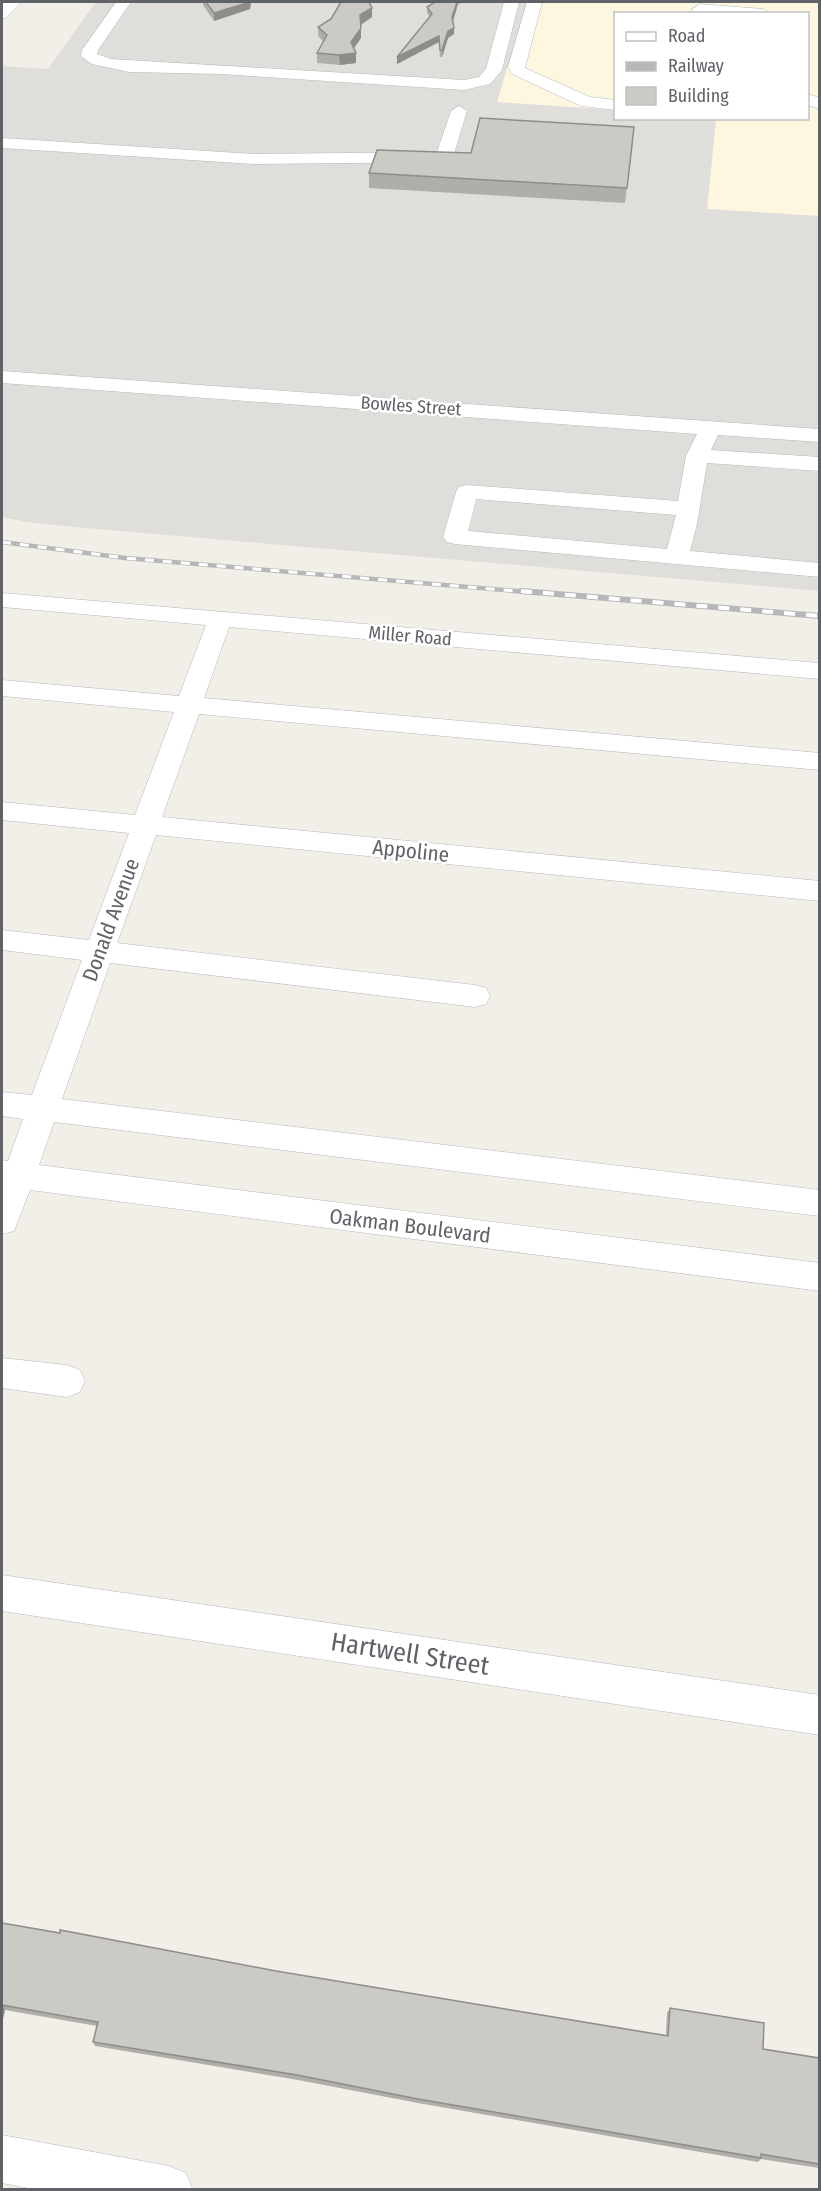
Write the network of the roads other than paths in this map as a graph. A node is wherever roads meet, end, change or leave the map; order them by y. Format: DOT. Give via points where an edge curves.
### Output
graph roads {
  1 [pos="13,2"];
  2 [pos="123,2"];
  3 [pos="511,2"];
  4 [pos="534,2"];
  5 [pos="698,8"];
  6 [pos="742,12"];
  7 [pos="2,14"];
  8 [pos="614,105"];
  9 [pos="459,111"];
  10 [pos="2,143"];
  11 [pos="2,377"];
  12 [pos="710,428"];
  13 [pos="819,436"];
  14 [pos="698,456"];
  15 [pos="819,464"];
  16 [pos="688,509"];
  17 [pos="678,557"];
  18 [pos="819,570"];
  19 [pos="2,600"];
  20 [pos="220,619"];
  21 [pos="819,671"];
  22 [pos="2,688"];
  23 [pos="189,705"];
  24 [pos="819,762"];
  25 [pos="2,811"];
  26 [pos="146,825"];
  27 [pos="819,891"];
  28 [pos="2,940"];
  29 [pos="100,951"];
  30 [pos="474,996"];
  31 [pos="2,1104"];
  32 [pos="42,1109"];
  33 [pos="9,1174"];
  34 [pos="819,1203"];
  35 [pos="2,1221"];
  36 [pos="819,1277"];
  37 [pos="2,1373"];
  38 [pos="67,1381"];
  39 [pos="2,1593"];
  40 [pos="819,1715"];
  41 [pos="2,2159"];
  42 [pos="169,2190"];
  1 -- 7 [label="street"];
  2 -- 3 [label="street" via="90,50 89,56 98,61 143,67 464,85 484,81 494,70"];
  4 -- 8 [label="street" via="516,66 518,71 587,102"];
  5 -- 6 [label="street"];
  9 -- 10 [label="street" via="444,157 254,159"];
  11 -- 12 [label="street, Bowles Street"];
  12 -- 13 [label="street, Bowles Street"];
  12 -- 14 [label="street"];
  14 -- 15 [label="street"];
  14 -- 16 [label="street"];
  16 -- 17 [label="street"];
  16 -- 17 [label="street" via="467,492 455,537"];
  17 -- 18 [label="street"];
  19 -- 20 [label="street, Miller Road"];
  20 -- 21 [label="street, Miller Road"];
  20 -- 23 [label="street, Donald Avenue"];
  22 -- 23 [label="street"];
  23 -- 24 [label="street"];
  23 -- 26 [label="street, Donald Avenue"];
  25 -- 26 [label="street, Appoline"];
  26 -- 27 [label="street, Appoline"];
  26 -- 29 [label="street, Donald Avenue"];
  28 -- 29 [label="street"];
  29 -- 30 [label="street"];
  29 -- 32 [label="street, Donald Avenue"];
  31 -- 32 [label="street"];
  32 -- 33 [label="street, Donald Avenue"];
  32 -- 34 [label="street"];
  33 -- 35 [label="street, Donald Avenue"];
  33 -- 36 [label="street, Oakman Boulevard"];
  37 -- 38 [label="street"];
  39 -- 40 [label="street, Hartwell Street"];
  41 -- 42 [label="street"];
}
